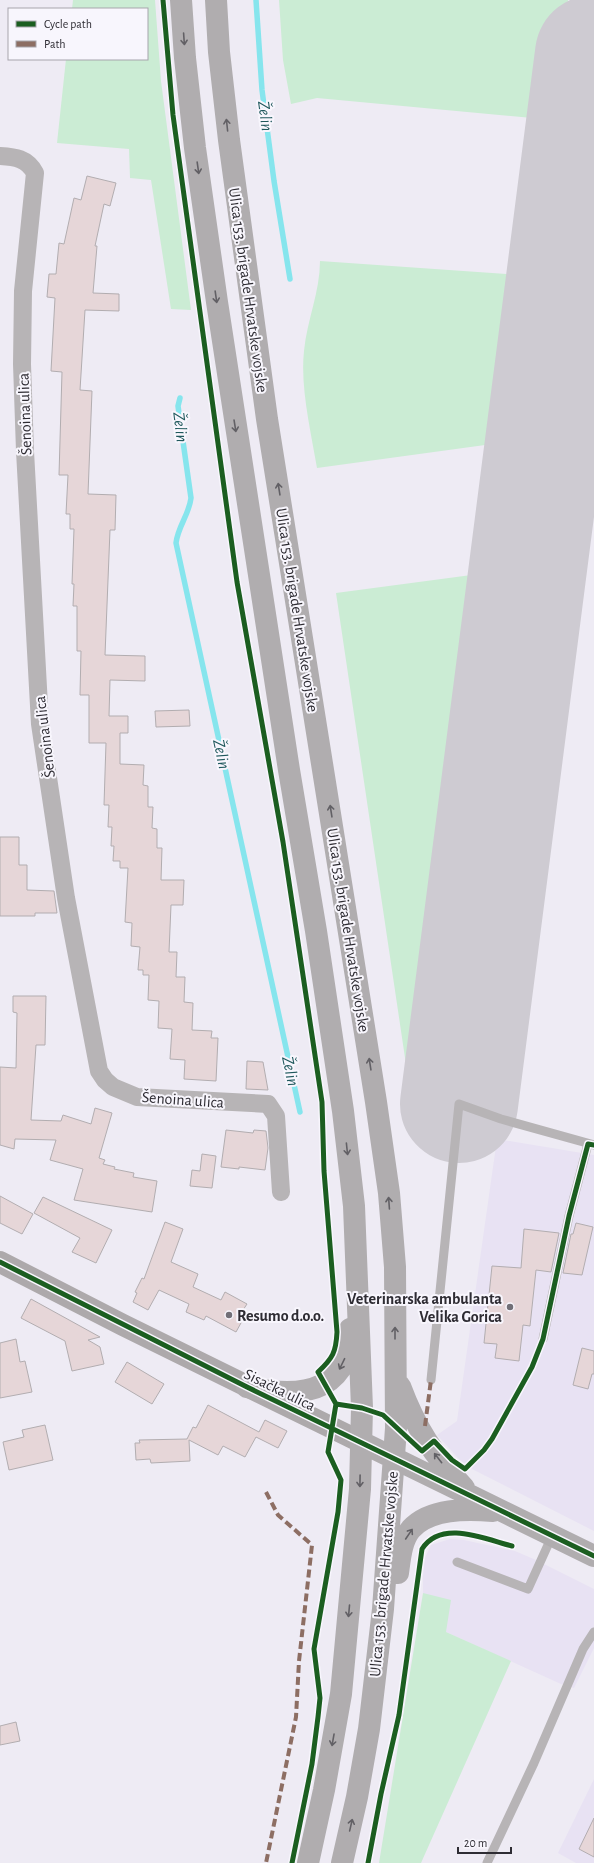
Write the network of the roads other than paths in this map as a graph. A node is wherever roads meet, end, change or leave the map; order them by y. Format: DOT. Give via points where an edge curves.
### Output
graph roads {
  1 [pos="181,0"];
  2 [pos="216,0"];
  3 [pos="0,156"];
  4 [pos="591,1145"];
  5 [pos="281,1192"];
  6 [pos="0,1262"];
  7 [pos="359,1299"];
  8 [pos="543,1339"];
  9 [pos="394,1372"];
  10 [pos="431,1380"];
  11 [pos="248,1387"];
  12 [pos="361,1442"];
  13 [pos="393,1458"];
  14 [pos="473,1497"];
  15 [pos="502,1511"];
  16 [pos="552,1536"];
  17 [pos="594,1556"];
  18 [pos="456,1562"];
  19 [pos="383,1609"];
  20 [pos="594,1632"];
  21 [pos="308,1863"];
  22 [pos="342,1863"];
  23 [pos="488,1863"];
  1 -- 7 [label="main road, Ulica 153. brigade Hrvatske vojske, one-way" via="195,148 235,426 343,1111 354,1206"];
  9 -- 2 [label="main road, Ulica 153. brigade Hrvatske vojske, one-way" via="395,1267 388,1193 262,382 228,140"];
  3 -- 5 [label="street, Šenoina ulica" via="18,158 26,162 35,173 23,291 22,356 40,724 66,898 98,1064 105,1080 119,1090 137,1097 268,1104 276,1116"];
  4 -- 8 [label="lane" via="569,1216"];
  4 -- 10 [label="lane" via="459,1104"];
  6 -- 11 [label="main road, Sisačka ulica"];
  7 -- 11 [label="main road, one-way" via="348,1334 344,1362 336,1374 325,1382 300,1392 267,1391"];
  7 -- 12 [label="main road, Ulica 153. brigade Hrvatske vojske"];
  9 -- 13 [label="main road, Ulica 153. brigade Hrvatske vojske" via="396,1428"];
  14 -- 9 [label="main road, one-way" via="439,1460 422,1435"];
  11 -- 12 [label="main road, Sisačka ulica"];
  12 -- 13 [label="main road, Sisačka ulica"];
  12 -- 21 [label="main road, Ulica 153. brigade Hrvatske vojske, one-way" via="360,1489 341,1694"];
  13 -- 14 [label="main road, Sisačka ulica"];
  13 -- 19 [label="main road, Ulica 153. brigade Hrvatske vojske"];
  14 -- 15 [label="main road, Sisačka ulica"];
  15 -- 16 [label="main road, Sisačka ulica"];
  19 -- 15 [label="main road, one-way" via="398,1578 402,1547 411,1529 423,1521 447,1512"];
  16 -- 17 [label="main road, Sisačka ulica"];
  16 -- 18 [label="lane" via="528,1589"];
  22 -- 19 [label="main road, Ulica 153. brigade Hrvatske vojske, one-way" via="368,1736"];
  20 -- 23 [label="lane" via="583,1649"];
}
